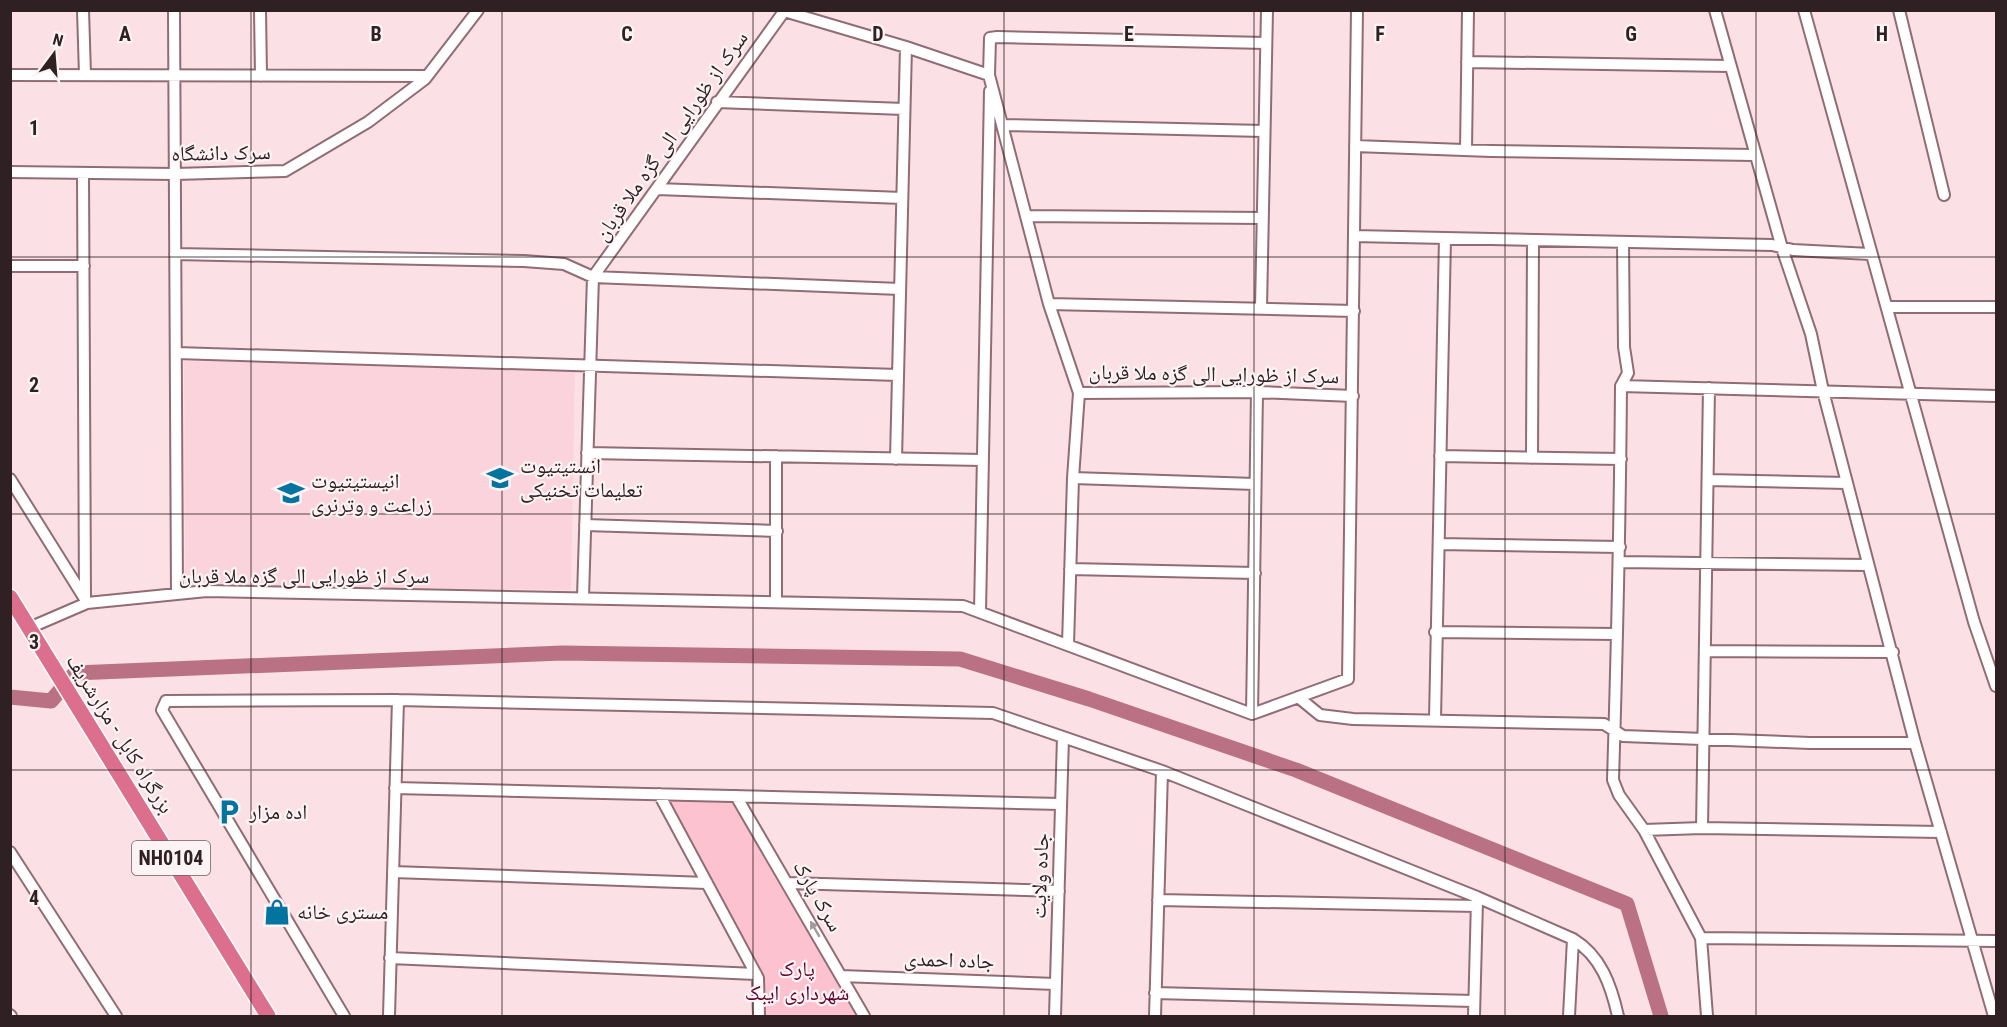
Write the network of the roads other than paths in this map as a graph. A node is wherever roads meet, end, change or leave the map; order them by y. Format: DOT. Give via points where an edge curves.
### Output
graph roads {
  1 [pos="84,10"];
  2 [pos="174,10"];
  3 [pos="260,10"];
  4 [pos="478,10"];
  5 [pos="1267,10"];
  6 [pos="1357,10"];
  7 [pos="1468,10"];
  8 [pos="1714,10"];
  9 [pos="1803,10"];
  10 [pos="1899,10"];
  11 [pos="784,11"];
  12 [pos="1266,42"];
  13 [pos="906,47"];
  14 [pos="1467,62"];
  15 [pos="1730,66"];
  16 [pos="10,75"];
  17 [pos="85,75"];
  18 [pos="174,76"];
  19 [pos="261,76"];
  20 [pos="427,76"];
  21 [pos="990,79"];
  22 [pos="717,102"];
  23 [pos="904,109"];
  24 [pos="1002,125"];
  25 [pos="1264,131"];
  26 [pos="1355,146"];
  27 [pos="1466,149"];
  28 [pos="1754,154"];
  29 [pos="10,172"];
  30 [pos="83,173"];
  31 [pos="175,174"];
  32 [pos="657,189"];
  33 [pos="1944,195"];
  34 [pos="902,198"];
  35 [pos="1026,216"];
  36 [pos="1263,218"];
  37 [pos="1354,236"];
  38 [pos="1445,238"];
  39 [pos="1533,240"];
  40 [pos="1623,242"];
  41 [pos="1782,248"];
  42 [pos="175,254"];
  43 [pos="1870,254"];
  44 [pos="10,266"];
  45 [pos="84,266"];
  46 [pos="593,277"];
  47 [pos="900,289"];
  48 [pos="1049,304"];
  49 [pos="1887,307"];
  50 [pos="1261,308"];
  51 [pos="1996,308"];
  52 [pos="1354,310"];
  53 [pos="176,352"];
  54 [pos="589,364"];
  55 [pos="898,375"];
  56 [pos="1622,386"];
  57 [pos="1709,388"];
  58 [pos="1822,391"];
  59 [pos="1257,392"];
  60 [pos="1079,393"];
  61 [pos="1909,394"];
  62 [pos="1353,396"];
  63 [pos="1996,396"];
  64 [pos="587,453"];
  65 [pos="776,456"];
  66 [pos="1440,456"];
  67 [pos="1532,458"];
  68 [pos="896,459"];
  69 [pos="1621,459"];
  70 [pos="983,460"];
  71 [pos="1073,478"];
  72 [pos="10,479"];
  73 [pos="1708,480"];
  74 [pos="1847,483"];
  75 [pos="1255,484"];
  76 [pos="585,525"];
  77 [pos="777,531"];
  78 [pos="1438,544"];
  79 [pos="1620,547"];
  80 [pos="1620,562"];
  81 [pos="1707,563"];
  82 [pos="1868,564"];
  83 [pos="1070,569"];
  84 [pos="1255,573"];
  85 [pos="177,594"];
  86 [pos="10,597"];
  87 [pos="583,597"];
  88 [pos="86,601"];
  89 [pos="776,601"];
  90 [pos="980,612"];
  91 [pos="30,628"];
  92 [pos="1436,632"];
  93 [pos="1616,634"];
  94 [pos="1068,645"];
  95 [pos="1705,651"];
  96 [pos="1893,652"];
  97 [pos="1996,687"];
  98 [pos="1298,697"];
  99 [pos="398,700"];
  100 [pos="1252,714"];
  101 [pos="1435,719"];
  102 [pos="1615,730"];
  103 [pos="1063,737"];
  104 [pos="1702,739"];
  105 [pos="1915,743"];
  106 [pos="1162,771"];
  107 [pos="395,788"];
  108 [pos="659,794"];
  109 [pos="736,796"];
  110 [pos="1061,804"];
  111 [pos="1702,828"];
  112 [pos="1644,830"];
  113 [pos="1941,832"];
  114 [pos="10,852"];
  115 [pos="393,872"];
  116 [pos="788,883"];
  117 [pos="707,884"];
  118 [pos="1059,891"];
  119 [pos="1158,900"];
  120 [pos="1477,902"];
  121 [pos="1701,938"];
  122 [pos="1573,939"];
  123 [pos="1972,939"];
  124 [pos="1996,941"];
  125 [pos="390,958"];
  126 [pos="756,974"];
  127 [pos="841,976"];
  128 [pos="1055,984"];
  129 [pos="1155,993"];
  130 [pos="1474,1001"];
  131 [pos="266,1016"];
  132 [pos="116,1017"];
  133 [pos="344,1017"];
  134 [pos="389,1017"];
  135 [pos="759,1017"];
  136 [pos="864,1017"];
  137 [pos="1055,1017"];
  138 [pos="1155,1017"];
  139 [pos="1474,1017"];
  140 [pos="1569,1017"];
  141 [pos="1618,1017"];
  142 [pos="1707,1017"];
  143 [pos="1994,1017"];
  1 -- 17 [label="street"];
  2 -- 18 [label="street"];
  3 -- 19 [label="street"];
  4 -- 20 [label="street, سرک دانشگاه"];
  5 -- 12 [label="street"];
  6 -- 26 [label="street, سرک از ظورایی الی گزه ملا قربان"];
  7 -- 14 [label="street"];
  8 -- 15 [label="street"];
  9 -- 43 [label="street"];
  10 -- 33 [label="street"];
  11 -- 13 [label="street, سرک از ظورایی الی گزه ملا قربان"];
  11 -- 22 [label="street, سرک از ظورایی الی گزه ملا قربان"];
  12 -- 21 [label="street" via="997,37 990,38"];
  12 -- 25 [label="street"];
  13 -- 21 [label="street, سرک از ظورایی الی گزه ملا قربان"];
  13 -- 23 [label="street"];
  14 -- 15 [label="street"];
  14 -- 27 [label="street"];
  15 -- 28 [label="street"];
  16 -- 17 [label="street"];
  17 -- 18 [label="street"];
  18 -- 19 [label="street"];
  18 -- 31 [label="street"];
  19 -- 20 [label="street"];
  20 -- 31 [label="street, سرک دانشگاه" via="368,122 285,171"];
  21 -- 24 [label="street, سرک از ظورایی الی گزه ملا قربان"];
  21 -- 70 [label="street"];
  22 -- 23 [label="street"];
  22 -- 32 [label="street, سرک از ظورایی الی گزه ملا قربان"];
  23 -- 34 [label="street"];
  24 -- 25 [label="street"];
  24 -- 35 [label="street, سرک از ظورایی الی گزه ملا قربان"];
  25 -- 36 [label="street"];
  26 -- 27 [label="street"];
  26 -- 37 [label="street, سرک از ظورایی الی گزه ملا قربان"];
  27 -- 28 [label="street"];
  28 -- 41 [label="street"];
  29 -- 30 [label="street, سرک دانشگاه"];
  30 -- 31 [label="street, سرک دانشگاه"];
  30 -- 45 [label="street"];
  31 -- 42 [label="street"];
  32 -- 34 [label="street"];
  32 -- 46 [label="street, سرک از ظورایی الی گزه ملا قربان"];
  34 -- 47 [label="street"];
  35 -- 36 [label="street"];
  35 -- 48 [label="street, سرک از ظورایی الی گزه ملا قربان"];
  36 -- 50 [label="street"];
  37 -- 38 [label="street"];
  37 -- 52 [label="street, سرک از ظورایی الی گزه ملا قربان"];
  38 -- 39 [label="street"];
  38 -- 66 [label="street"];
  39 -- 40 [label="street"];
  39 -- 67 [label="street"];
  40 -- 41 [label="street"];
  40 -- 56 [label="street" via="1623,347 1628,372"];
  41 -- 43 [label="street"];
  41 -- 58 [label="street" via="1811,334"];
  42 -- 46 [label="street" via="524,261 564,264"];
  42 -- 53 [label="street"];
  43 -- 49 [label="street"];
  44 -- 45 [label="street"];
  45 -- 88 [label="street"];
  46 -- 47 [label="street"];
  46 -- 54 [label="street"];
  47 -- 55 [label="street"];
  48 -- 50 [label="street"];
  48 -- 60 [label="street, سرک از ظورایی الی گزه ملا قربان"];
  49 -- 51 [label="street"];
  49 -- 61 [label="street"];
  50 -- 52 [label="street"];
  52 -- 62 [label="street, سرک از ظورایی الی گزه ملا قربان"];
  53 -- 54 [label="street"];
  53 -- 85 [label="street"];
  54 -- 55 [label="street"];
  54 -- 64 [label="street"];
  55 -- 68 [label="street"];
  56 -- 57 [label="street"];
  56 -- 69 [label="street"];
  57 -- 58 [label="street"];
  57 -- 73 [label="street"];
  58 -- 61 [label="street"];
  58 -- 74 [label="street"];
  59 -- 60 [label="street, سرک از ظورایی الی گزه ملا قربان"];
  59 -- 62 [label="street, سرک از ظورایی الی گزه ملا قربان"];
  59 -- 75 [label="street"];
  60 -- 71 [label="street"];
  61 -- 63 [label="street"];
  61 -- 97 [label="street"];
  62 -- 98 [label="street, سرک از ظورایی الی گزه ملا قربان" via="1348,678"];
  64 -- 65 [label="street"];
  64 -- 76 [label="street"];
  65 -- 68 [label="street"];
  65 -- 77 [label="street"];
  66 -- 67 [label="street"];
  66 -- 78 [label="street"];
  67 -- 69 [label="street"];
  68 -- 70 [label="street"];
  69 -- 79 [label="street"];
  70 -- 90 [label="street"];
  71 -- 75 [label="street"];
  71 -- 83 [label="street"];
  72 -- 88 [label="street"];
  73 -- 74 [label="street"];
  73 -- 81 [label="street"];
  74 -- 82 [label="street"];
  75 -- 84 [label="street"];
  76 -- 77 [label="street"];
  76 -- 87 [label="street"];
  77 -- 89 [label="street"];
  78 -- 79 [label="street"];
  78 -- 92 [label="street"];
  79 -- 80 [label="street"];
  80 -- 81 [label="street"];
  80 -- 93 [label="street"];
  81 -- 82 [label="street"];
  81 -- 95 [label="street"];
  82 -- 96 [label="street"];
  83 -- 84 [label="street"];
  83 -- 94 [label="street"];
  84 -- 100 [label="street"];
  85 -- 87 [label="street, سرک از ظورایی الی گزه ملا قربان" via="207,591"];
  85 -- 88 [label="street, سرک از ظورایی الی گزه ملا قربان"];
  86 -- 91 [label="highway, بزرگراه کابل - مزارشریف / NH0104"];
  87 -- 89 [label="street, سرک از ظورایی الی گزه ملا قربان"];
  88 -- 91 [label="street, سرک از ظورایی الی گزه ملا قربان"];
  89 -- 90 [label="street, سرک از ظورایی الی گزه ملا قربان" via="963,606"];
  90 -- 94 [label="street, سرک از ظورایی الی گزه ملا قربان"];
  91 -- 131 [label="highway, بزرگراه کابل - مزارشریف / NH0104"];
  92 -- 93 [label="street"];
  92 -- 101 [label="street"];
  93 -- 102 [label="street"];
  94 -- 100 [label="street, سرک از ظورایی الی گزه ملا قربان"];
  95 -- 96 [label="street"];
  95 -- 104 [label="street"];
  96 -- 105 [label="street"];
  98 -- 100 [label="street, سرک از ظورایی الی گزه ملا قربان"];
  98 -- 101 [label="street" via="1320,715"];
  99 -- 103 [label="street" via="993,713"];
  99 -- 107 [label="street"];
  99 -- 133 [label="street" via="166,701 162,705"];
  101 -- 102 [label="street" via="1604,724"];
  102 -- 104 [label="street" via="1623,736"];
  102 -- 112 [label="street" via="1613,780"];
  103 -- 106 [label="street"];
  103 -- 110 [label="street, جاده ولایت"];
  104 -- 105 [label="street"];
  104 -- 111 [label="street"];
  105 -- 113 [label="street"];
  106 -- 119 [label="street"];
  106 -- 120 [label="street"];
  107 -- 108 [label="street"];
  107 -- 115 [label="street"];
  108 -- 109 [label="street"];
  108 -- 117 [label="street"];
  109 -- 110 [label="street"];
  109 -- 116 [label="street, سرک پارک"];
  110 -- 118 [label="street, جاده ولایت"];
  111 -- 112 [label="street"];
  111 -- 113 [label="street"];
  112 -- 121 [label="street"];
  113 -- 123 [label="street"];
  114 -- 132 [label="street"];
  115 -- 117 [label="street"];
  115 -- 125 [label="street"];
  116 -- 118 [label="street"];
  127 -- 116 [label="street, سرک پارک, one-way"];
  117 -- 126 [label="street"];
  118 -- 128 [label="street, جاده ولایت"];
  119 -- 120 [label="street"];
  119 -- 129 [label="street"];
  120 -- 122 [label="street"];
  120 -- 130 [label="street"];
  121 -- 123 [label="street"];
  121 -- 142 [label="street"];
  122 -- 140 [label="street"];
  122 -- 141 [label="street" via="1594,956 1612,988"];
  123 -- 124 [label="street"];
  123 -- 143 [label="street"];
  125 -- 126 [label="street"];
  125 -- 134 [label="street"];
  126 -- 135 [label="street"];
  127 -- 128 [label="street, جاده احمدی"];
  127 -- 136 [label="street, سرک پارک"];
  128 -- 137 [label="street, جاده ولایت"];
  129 -- 130 [label="street"];
  129 -- 138 [label="street"];
  130 -- 139 [label="street"];
}
